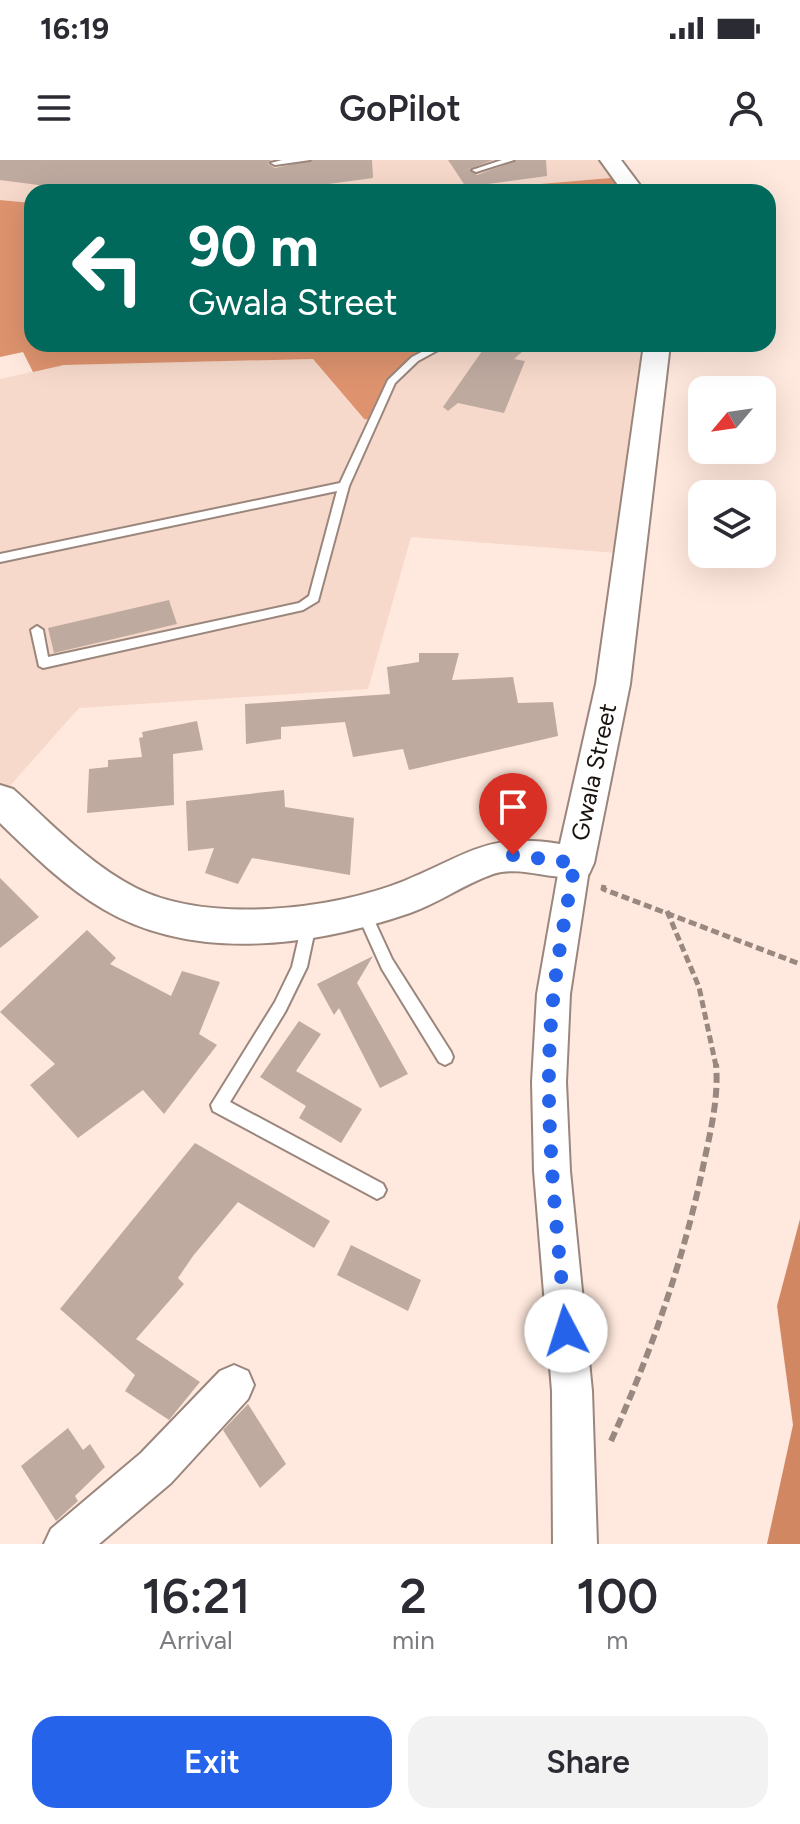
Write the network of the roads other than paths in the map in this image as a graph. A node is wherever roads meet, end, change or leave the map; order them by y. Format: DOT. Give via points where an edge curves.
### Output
graph roads {
  1 [pos="306,160"];
  2 [pos="510,160"];
  3 [pos="610,160"];
  4 [pos="275,163"];
  5 [pos="476,170"];
  6 [pos="628,184"];
  7 [pos="429,352"];
  8 [pos="656,352"];
  9 [pos="344,486"];
  10 [pos="0,558"];
  11 [pos="37,630"];
  12 [pos="0,800"];
  13 [pos="575,863"];
  14 [pos="363,911"];
  15 [pos="310,920"];
  16 [pos="445,1057"];
  17 [pos="377,1190"];
  18 [pos="234,1385"];
  19 [pos="66,1544"];
  20 [pos="575,1544"];
  1 -- 4 [label="lane"];
  2 -- 5 [label="lane"];
  3 -- 6 [label="street"];
  7 -- 9 [label="lane" via="391,382"];
  8 -- 13 [label="street, Gwala Street" via="613,684"];
  9 -- 10 [label="lane"];
  9 -- 11 [label="lane" via="314,598 303,606 43,663"];
  12 -- 15 [label="street, Gwala Street" via="81,872 138,908 199,926"];
  13 -- 14 [label="street, Gwala Street" via="513,855"];
  13 -- 20 [label="street" via="559,948 549,1091 572,1393"];
  14 -- 15 [label="street, Gwala Street"];
  14 -- 16 [label="lane" via="387,964"];
  15 -- 17 [label="lane" via="299,967 280,1007 219,1105"];
  18 -- 19 [label="street" via="156,1468"];
}
